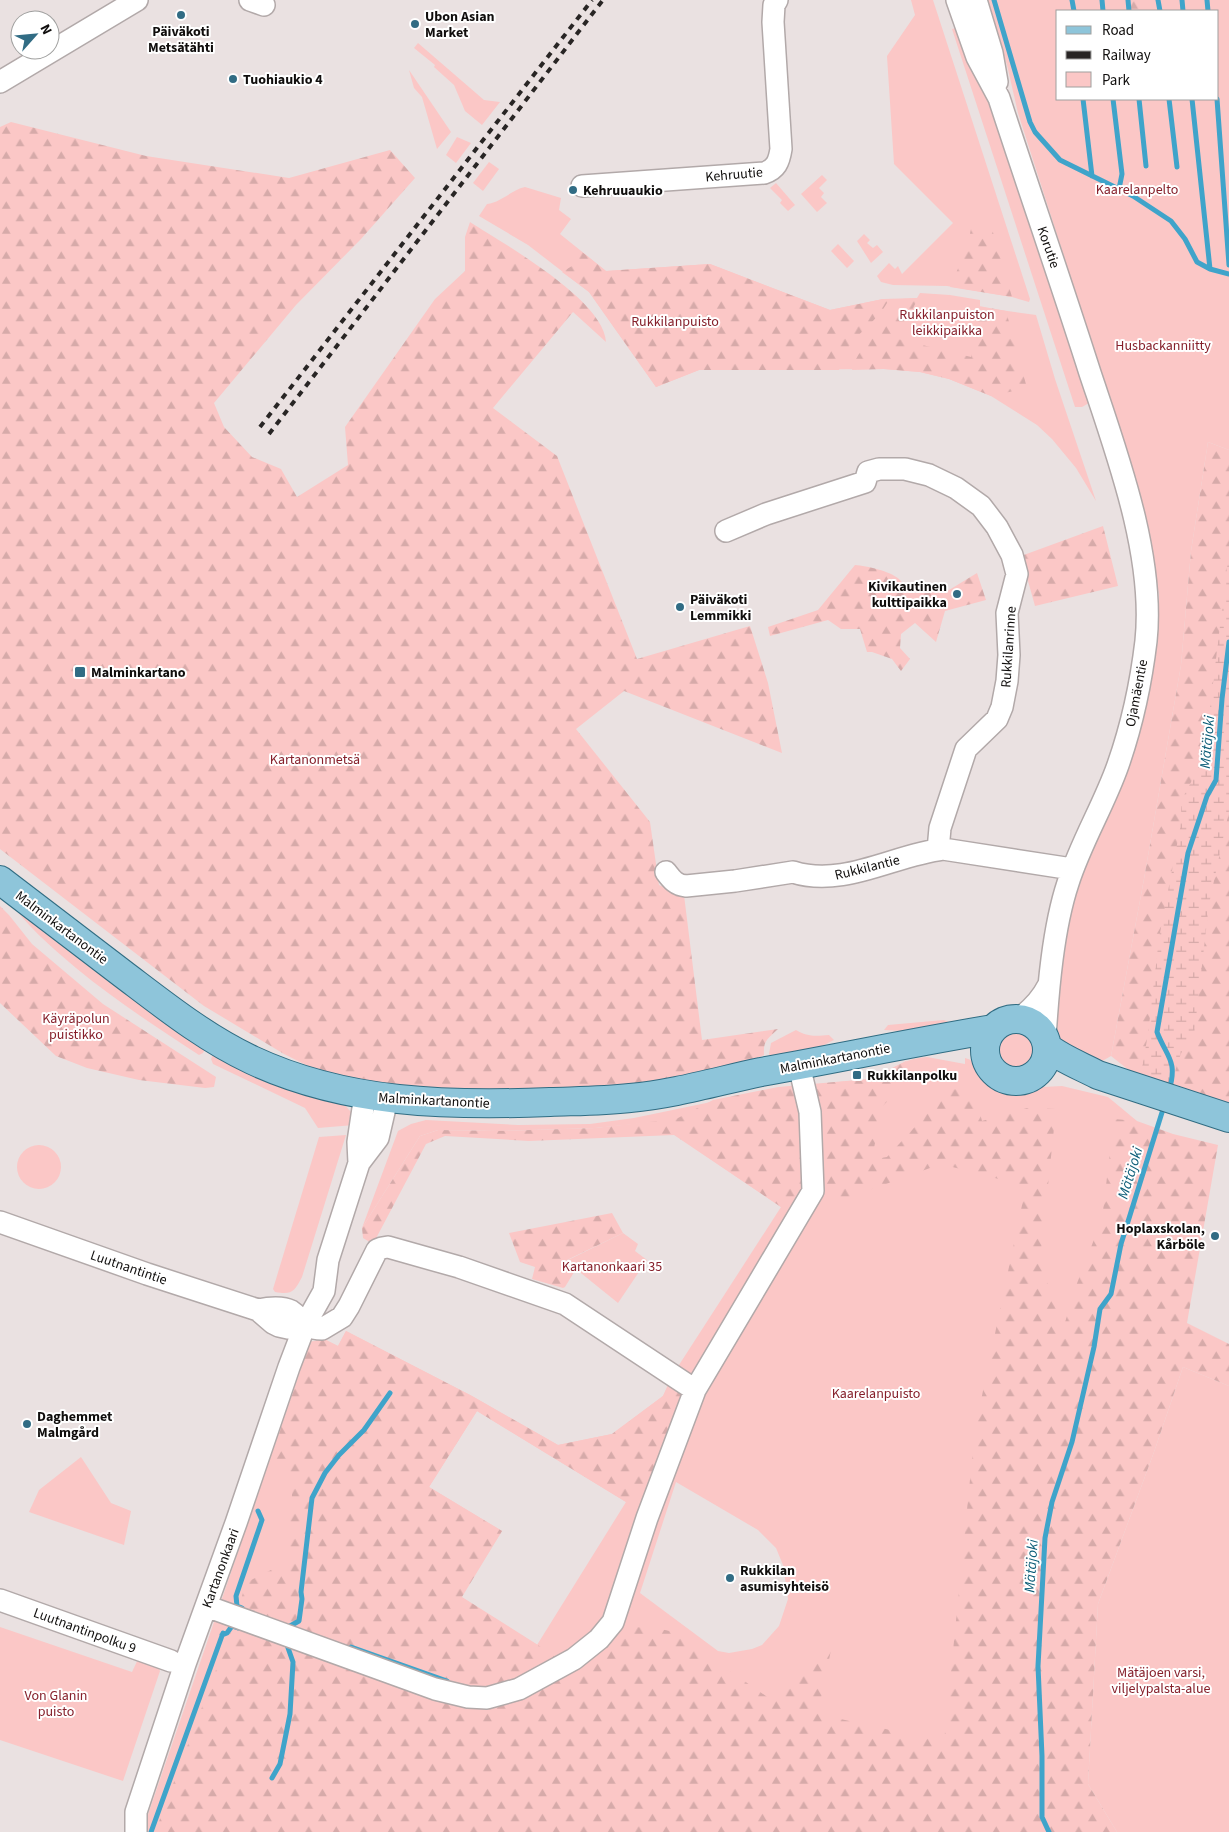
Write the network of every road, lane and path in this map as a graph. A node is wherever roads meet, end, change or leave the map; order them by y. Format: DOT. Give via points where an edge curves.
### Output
graph roads {
  1 [pos="137,0"];
  2 [pos="777,0"];
  3 [pos="957,0"];
  4 [pos="976,0"];
  5 [pos="0,82"];
  6 [pos="999,98"];
  7 [pos="582,186"];
  8 [pos="1098,397"];
  9 [pos="726,530"];
  10 [pos="938,850"];
  11 [pos="1072,869"];
  12 [pos="666,872"];
  13 [pos="0,880"];
  14 [pos="1050,981"];
  15 [pos="1019,1019"];
  16 [pos="992,1029"];
  17 [pos="926,1041"];
  18 [pos="1046,1042"];
  19 [pos="986,1062"];
  20 [pos="799,1065"];
  21 [pos="1037,1074"];
  22 [pos="1098,1076"];
  23 [pos="376,1097"];
  24 [pos="1216,1115"];
  25 [pos="0,1222"];
  26 [pos="305,1325"];
  27 [pos="695,1390"];
  28 [pos="0,1600"];
  29 [pos="206,1606"];
  30 [pos="171,1661"];
  31 [pos="136,1822"];
  32 [pos="122,1832"];
  1 -- 5 [label="street"];
  2 -- 7 [label="street, Kehruutie" via="774,22 781,150 777,166 764,173"];
  3 -- 6 [label="street, Korutie" via="978,57"];
  4 -- 6 [label="street, Korutie" via="992,53"];
  6 -- 8 [label="street, Korutie"];
  8 -- 11 [label="street, Ojamäentie" via="1139,543 1145,580 1146,639 1133,717 1120,758"];
  9 -- 10 [label="street, Rukkilanrinne" via="865,482 868,472 891,468 929,475 956,488 981,506 997,527 1012,555 1017,574 1008,613 1006,687 997,720 966,749 940,828"];
  10 -- 11 [label="street, Rukkilantie" via="958,850"];
  10 -- 12 [label="street, Rukkilantie" via="830,877 793,872 686,886 675,883"];
  11 -- 14 [label="street, Ojamäentie" via="1062,901"];
  13 -- 23 [label="main road, Malminkartanontie" via="215,1041 289,1075"];
  14 -- 15 [label="street, Ojamäentie" via="1042,998"];
  14 -- 18 [label="street, Ojamäentie"];
  15 -- 16 [label="main road" via="1005,1020"];
  15 -- 18 [label="main road" via="1035,1025"];
  16 -- 17 [label="main road, Malminkartanontie"];
  16 -- 19 [label="main road" via="984,1048"];
  17 -- 19 [label="main road" via="935,1047 980,1057"];
  17 -- 20 [label="main road, Malminkartanontie"];
  18 -- 21 [label="main road" via="1047,1056"];
  18 -- 22 [label="main road" via="1057,1054"];
  19 -- 21 [label="main road" via="997,1075 1013,1082"];
  20 -- 23 [label="main road, Malminkartanontie" via="631,1098 504,1104"];
  20 -- 27 [label="street" via="810,1112 813,1191"];
  21 -- 22 [label="main road"];
  22 -- 24 [label="main road"];
  23 -- 26 [label="street, Kartanonkaari" via="378,1138 359,1163 328,1260 324,1291"];
  25 -- 26 [label="street, Luutnantintie" via="258,1310 279,1326"];
  26 -- 27 [label="street, Luutnantintie" via="322,1329 342,1317 377,1250 388,1247 459,1267 566,1304"];
  26 -- 29 [label="street, Kartanonkaari"];
  27 -- 29 [label="street" via="647,1518 613,1622 599,1639 574,1659 519,1689 486,1698 435,1689"];
  28 -- 30 [label="street, Luutnantinpolku 9"];
  29 -- 31 [label="street, Kartanonkaari"];
  31 -- 32 [label="street, Kartanonkaari" via="126,1824"];
}
